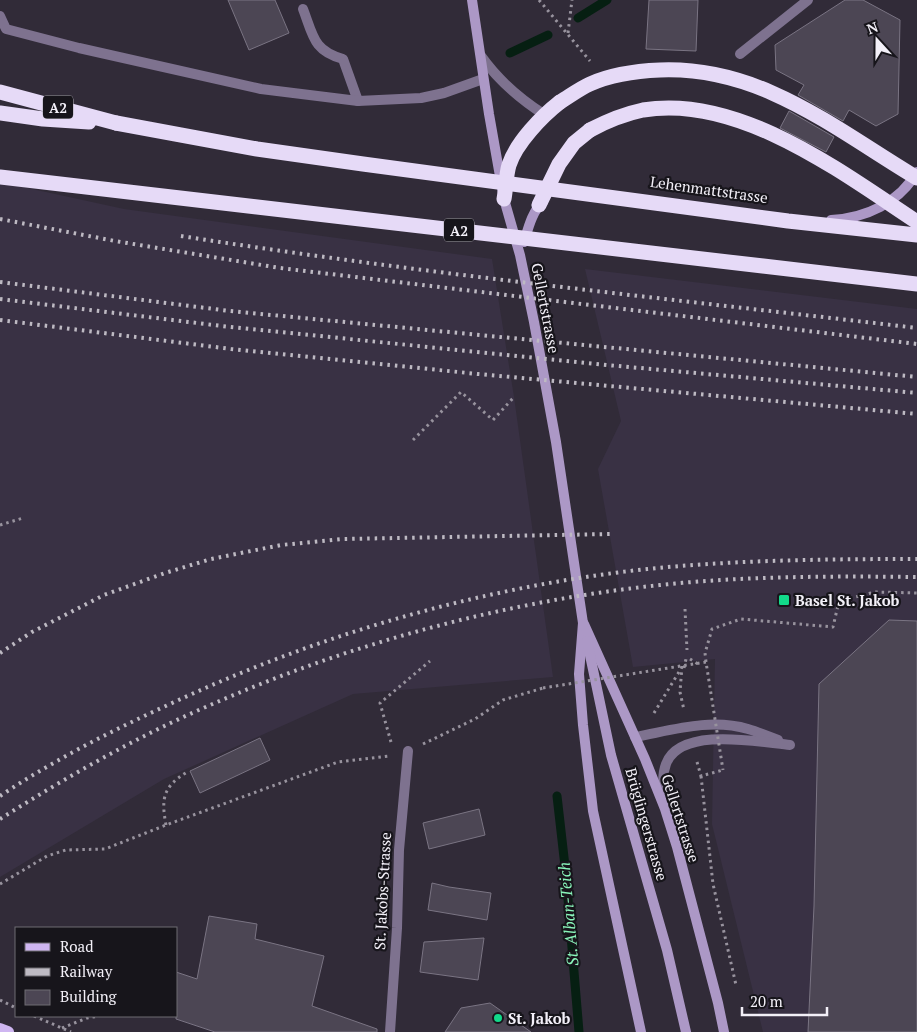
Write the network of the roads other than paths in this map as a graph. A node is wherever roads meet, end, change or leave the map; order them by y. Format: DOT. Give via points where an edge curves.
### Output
graph roads {
  1 [pos="472,0"];
  2 [pos="808,0"];
  3 [pos="303,9"];
  4 [pos="0,16"];
  5 [pos="740,54"];
  6 [pos="481,56"];
  7 [pos="484,79"];
  8 [pos="0,92"];
  9 [pos="358,101"];
  10 [pos="0,113"];
  11 [pos="545,115"];
  12 [pos="116,123"];
  13 [pos="917,171"];
  14 [pos="0,177"];
  15 [pos="917,178"];
  16 [pos="504,199"];
  17 [pos="538,205"];
  18 [pos="917,222"];
  19 [pos="917,235"];
  20 [pos="520,255"];
  21 [pos="917,284"];
  22 [pos="584,623"];
  23 [pos="635,737"];
  24 [pos="408,751"];
  25 [pos="665,809"];
  26 [pos="0,1029"];
  27 [pos="8,1032"];
  28 [pos="390,1032"];
  29 [pos="640,1032"];
  30 [pos="686,1032"];
  31 [pos="724,1032"];
  1 -- 6 [label="main road, Gellertstrasse"];
  2 -- 5 [label="street"];
  3 -- 9 [label="street" via="323,51 343,59"];
  4 -- 9 [label="street" via="6,30 79,48 261,88"];
  6 -- 7 [label="main road, Gellertstrasse"];
  6 -- 11 [label="street" via="506,85"];
  7 -- 9 [label="street" via="421,98"];
  7 -- 16 [label="main road, Gellertstrasse"];
  8 -- 12 [label="highway, A2"];
  10 -- 12 [label="highway"];
  11 -- 15 [label="highway, bridge" via="589,85 622,74 701,71 763,88 790,100"];
  11 -- 16 [label="highway" via="520,144 509,164"];
  12 -- 19 [label="highway, A2, bridge" via="257,150 788,221"];
  13 -- 17 [label="main road, Lehenmattstrasse" via="900,194 884,205 848,219 828,220 582,186 556,192"];
  14 -- 21 [label="highway, A2, bridge"];
  16 -- 20 [label="main road, Gellertstrasse"];
  17 -- 18 [label="highway, bridge" via="559,164 574,143 590,130 625,115 663,108 735,118 782,137"];
  17 -- 20 [label="main road"];
  20 -- 22 [label="main road, Gellertstrasse" via="556,442"];
  22 -- 23 [label="main road, Gellertstrasse"];
  22 -- 29 [label="main road, Gellertstrasse" via="579,674 594,811"];
  22 -- 30 [label="main road, Brüglingerstrasse" via="611,755 667,950"];
  23 -- 25 [label="main road, Gellertstrasse"];
  23 -- 25 [label="street" via="711,724 747,728 790,745 715,739 683,745 676,749 666,765 663,783"];
  24 -- 28 [label="street, St. Jakobs-Strasse" via="399,850"];
  25 -- 31 [label="main road, Gellertstrasse"];
  26 -- 27 [label="main road"];
}
